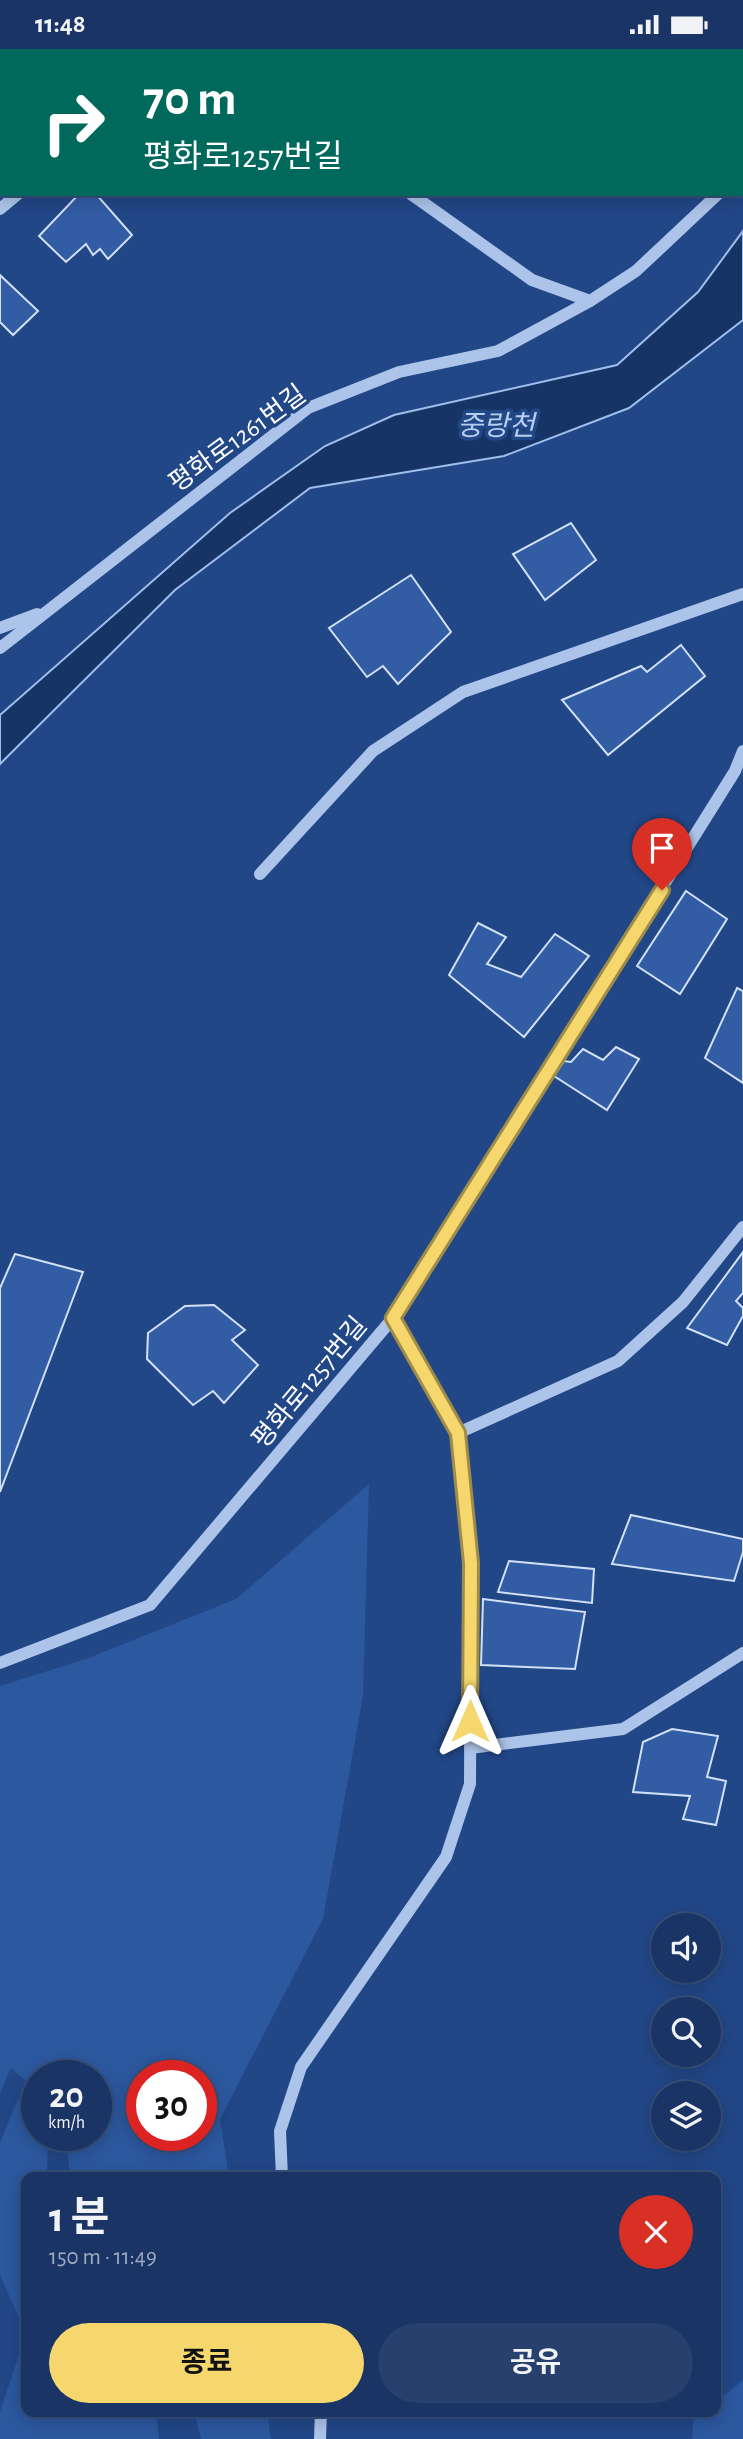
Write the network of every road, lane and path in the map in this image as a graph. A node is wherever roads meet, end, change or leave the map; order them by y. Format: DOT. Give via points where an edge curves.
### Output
graph roads {
  1 [pos="16,196"];
  2 [pos="414,196"];
  3 [pos="716,196"];
  4 [pos="0,209"];
  5 [pos="590,301"];
  6 [pos="743,594"];
  7 [pos="51,609"];
  8 [pos="0,628"];
  9 [pos="0,648"];
  10 [pos="743,751"];
  11 [pos="260,874"];
  12 [pos="743,1227"];
  13 [pos="393,1318"];
  14 [pos="458,1433"];
  15 [pos="743,1653"];
  16 [pos="0,1663"];
  17 [pos="470,1748"];
  18 [pos="282,2172"];
  19 [pos="321,2417"];
  20 [pos="320,2439"];
  1 -- 4 [label="street"];
  2 -- 5 [label="street" via="532,280"];
  3 -- 5 [label="street, 평화로1261번길" via="636,271"];
  5 -- 7 [label="street, 평화로1261번길" via="498,351 399,372 308,408"];
  6 -- 11 [label="street" via="463,692 373,751"];
  7 -- 8 [label="street, 평화로1261번길"];
  7 -- 9 [label="street, 평화로1261번길"];
  10 -- 13 [label="street, 평화로1257번길" via="706,818"];
  12 -- 14 [label="street" via="683,1302 618,1361"];
  13 -- 14 [label="street"];
  13 -- 16 [label="street, 평화로1257번길" via="150,1605"];
  14 -- 17 [label="street" via="471,1563"];
  15 -- 17 [label="street" via="623,1729"];
  17 -- 18 [label="street" via="470,1784 446,1857 301,2067 280,2131"];
  19 -- 20 [label="street"];
}
